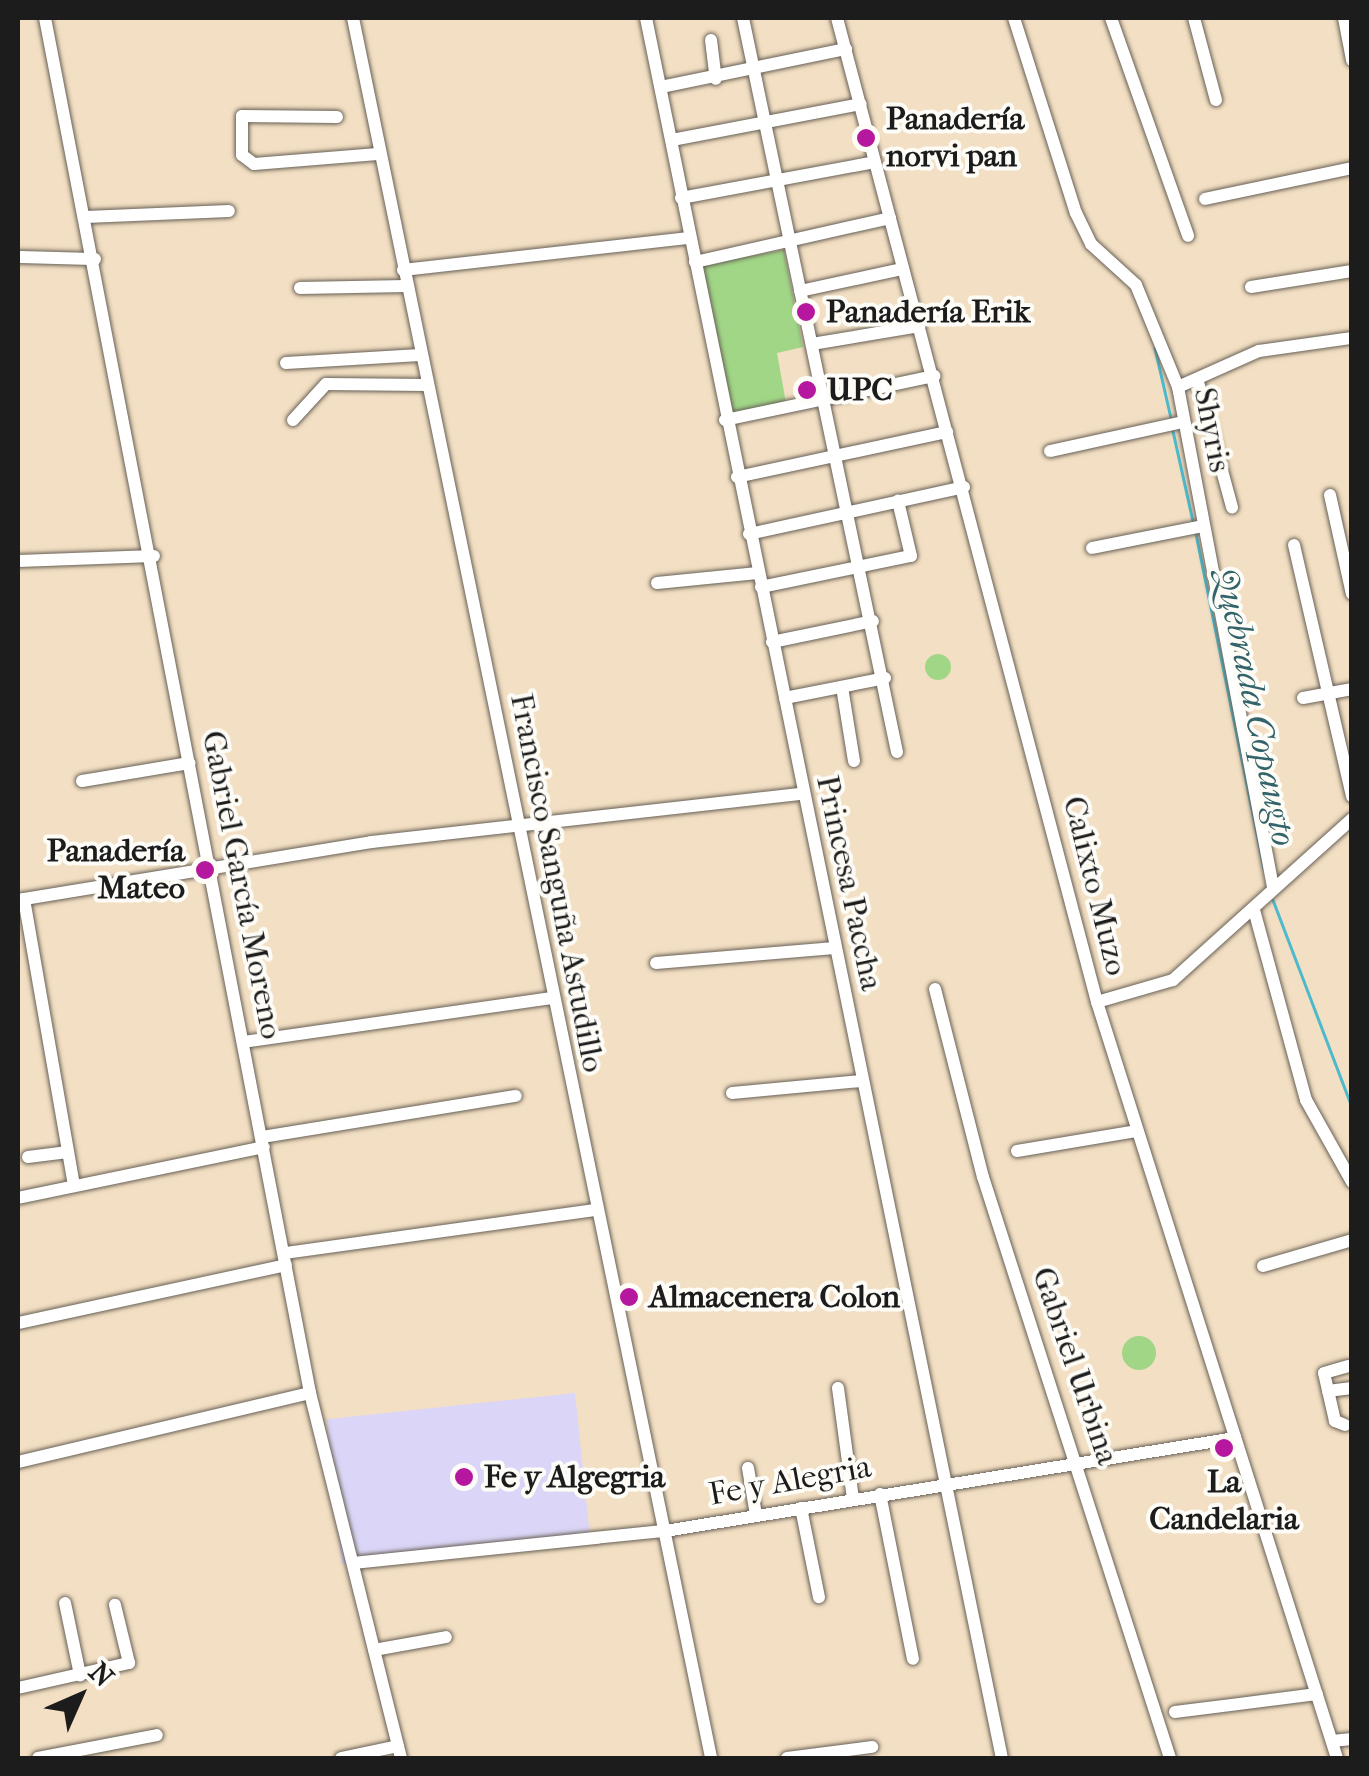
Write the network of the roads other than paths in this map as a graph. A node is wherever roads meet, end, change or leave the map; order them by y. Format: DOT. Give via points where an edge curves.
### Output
graph roads {
  1 [pos="45,18"];
  2 [pos="352,18"];
  3 [pos="646,18"];
  4 [pos="743,18"];
  5 [pos="837,18"];
  6 [pos="1014,18"];
  7 [pos="1110,18"];
  8 [pos="1194,18"];
  9 [pos="1344,18"];
  10 [pos="711,40"];
  11 [pos="846,49"];
  12 [pos="1352,60"];
  13 [pos="752,74"];
  14 [pos="716,80"];
  15 [pos="661,87"];
  16 [pos="1216,100"];
  17 [pos="861,104"];
  18 [pos="337,117"];
  19 [pos="764,124"];
  20 [pos="672,140"];
  21 [pos="378,154"];
  22 [pos="875,162"];
  23 [pos="1352,168"];
  24 [pos="776,183"];
  25 [pos="681,198"];
  26 [pos="1205,200"];
  27 [pos="229,211"];
  28 [pos="86,217"];
  29 [pos="890,218"];
  30 [pos="1188,236"];
  31 [pos="689,238"];
  32 [pos="790,242"];
  33 [pos="18,257"];
  34 [pos="95,258"];
  35 [pos="695,262"];
  36 [pos="902,269"];
  37 [pos="402,270"];
  38 [pos="1352,271"];
  39 [pos="406,286"];
  40 [pos="1250,287"];
  41 [pos="300,288"];
  42 [pos="800,290"];
  43 [pos="919,326"];
  44 [pos="1352,338"];
  45 [pos="812,344"];
  46 [pos="420,354"];
  47 [pos="286,362"];
  48 [pos="934,376"];
  49 [pos="1198,382"];
  50 [pos="427,385"];
  51 [pos="1178,387"];
  52 [pos="824,398"];
  53 [pos="293,420"];
  54 [pos="725,420"];
  55 [pos="1183,422"];
  56 [pos="948,432"];
  57 [pos="1050,451"];
  58 [pos="836,454"];
  59 [pos="738,477"];
  60 [pos="964,487"];
  61 [pos="1330,495"];
  62 [pos="898,501"];
  63 [pos="1232,507"];
  64 [pos="849,512"];
  65 [pos="1202,526"];
  66 [pos="748,534"];
  67 [pos="1294,545"];
  68 [pos="1092,548"];
  69 [pos="154,556"];
  70 [pos="18,561"];
  71 [pos="861,566"];
  72 [pos="760,580"];
  73 [pos="657,583"];
  74 [pos="1352,594"];
  75 [pos="873,621"];
  76 [pos="772,642"];
  77 [pos="886,678"];
  78 [pos="842,688"];
  79 [pos="1352,690"];
  80 [pos="1331,694"];
  81 [pos="785,698"];
  82 [pos="1303,698"];
  83 [pos="897,752"];
  84 [pos="854,761"];
  85 [pos="190,763"];
  86 [pos="82,781"];
  87 [pos="802,794"];
  88 [pos="1352,796"];
  89 [pos="1352,819"];
  90 [pos="520,827"];
  91 [pos="208,866"];
  92 [pos="1273,887"];
  93 [pos="20,899"];
  94 [pos="1254,910"];
  95 [pos="834,948"];
  96 [pos="656,963"];
  97 [pos="935,989"];
  98 [pos="553,998"];
  99 [pos="1096,1002"];
  100 [pos="243,1042"];
  101 [pos="862,1081"];
  102 [pos="732,1093"];
  103 [pos="516,1096"];
  104 [pos="1138,1131"];
  105 [pos="263,1142"];
  106 [pos="1017,1150"];
  107 [pos="68,1152"];
  108 [pos="28,1158"];
  109 [pos="1352,1182"];
  110 [pos="74,1185"];
  111 [pos="18,1198"];
  112 [pos="596,1210"];
  113 [pos="1352,1240"];
  114 [pos="286,1259"];
  115 [pos="1263,1266"];
  116 [pos="18,1323"];
  117 [pos="1348,1366"];
  118 [pos="838,1388"];
  119 [pos="1352,1388"];
  120 [pos="1328,1391"];
  121 [pos="310,1393"];
  122 [pos="1346,1425"];
  123 [pos="1235,1438"];
  124 [pos="18,1462"];
  125 [pos="1079,1464"];
  126 [pos="748,1468"];
  127 [pos="947,1482"];
  128 [pos="880,1494"];
  129 [pos="853,1498"];
  130 [pos="801,1508"];
  131 [pos="756,1515"];
  132 [pos="665,1531"];
  133 [pos="353,1564"];
  134 [pos="819,1597"];
  135 [pos="65,1603"];
  136 [pos="114,1605"];
  137 [pos="446,1637"];
  138 [pos="374,1650"];
  139 [pos="913,1658"];
  140 [pos="80,1675"];
  141 [pos="18,1688"];
  142 [pos="1317,1694"];
  143 [pos="1175,1712"];
  144 [pos="158,1734"];
  145 [pos="1352,1738"];
  146 [pos="1332,1741"];
  147 [pos="872,1747"];
  148 [pos="400,1752"];
  149 [pos="38,1758"];
  150 [pos="341,1758"];
  151 [pos="712,1758"];
  152 [pos="787,1758"];
  153 [pos="1002,1758"];
  154 [pos="1170,1758"];
  155 [pos="1337,1758"];
  1 -- 28 [label="street, Gabriel García Moreno"];
  2 -- 21 [label="street, Francisco Sanguña Astudillo"];
  3 -- 15 [label="street, Princesa Paccha"];
  4 -- 13 [label="street"];
  5 -- 11 [label="street, Calixto Muzo"];
  6 -- 51 [label="street, Shyris" via="1076,214 1091,244 1136,284"];
  7 -- 30 [label="street"];
  8 -- 16 [label="street"];
  9 -- 12 [label="street"];
  10 -- 14 [label="street"];
  11 -- 13 [label="street"];
  11 -- 17 [label="street, Calixto Muzo"];
  13 -- 14 [label="street"];
  13 -- 19 [label="street"];
  14 -- 15 [label="street"];
  15 -- 20 [label="street, Princesa Paccha"];
  17 -- 19 [label="street"];
  17 -- 22 [label="street, Calixto Muzo"];
  18 -- 21 [label="street" via="242,116 242,155 254,164"];
  19 -- 20 [label="street"];
  19 -- 24 [label="street"];
  20 -- 25 [label="street, Princesa Paccha"];
  21 -- 37 [label="street, Francisco Sanguña Astudillo"];
  22 -- 24 [label="street"];
  22 -- 29 [label="street, Calixto Muzo"];
  23 -- 26 [label="street"];
  24 -- 25 [label="street"];
  24 -- 32 [label="street"];
  25 -- 31 [label="street, Princesa Paccha"];
  27 -- 28 [label="street"];
  28 -- 34 [label="street, Gabriel García Moreno"];
  29 -- 32 [label="street"];
  29 -- 36 [label="street, Calixto Muzo"];
  31 -- 35 [label="street, Princesa Paccha"];
  31 -- 37 [label="street"];
  32 -- 35 [label="street"];
  32 -- 42 [label="street"];
  33 -- 34 [label="street"];
  34 -- 69 [label="street, Gabriel García Moreno"];
  35 -- 54 [label="street, Princesa Paccha"];
  36 -- 42 [label="street"];
  36 -- 43 [label="street, Calixto Muzo"];
  37 -- 39 [label="street, Francisco Sanguña Astudillo"];
  38 -- 40 [label="street"];
  39 -- 41 [label="street"];
  39 -- 46 [label="street, Francisco Sanguña Astudillo"];
  42 -- 45 [label="street"];
  43 -- 45 [label="street"];
  43 -- 48 [label="street, Calixto Muzo"];
  44 -- 49 [label="street" via="1259,351"];
  45 -- 52 [label="street"];
  46 -- 47 [label="street"];
  46 -- 50 [label="street, Francisco Sanguña Astudillo"];
  48 -- 52 [label="street"];
  48 -- 56 [label="street, Calixto Muzo"];
  49 -- 51 [label="street"];
  49 -- 63 [label="street"];
  50 -- 53 [label="street" via="326,384"];
  50 -- 90 [label="street, Francisco Sanguña Astudillo"];
  51 -- 55 [label="street, Shyris"];
  52 -- 54 [label="street"];
  52 -- 58 [label="street"];
  54 -- 59 [label="street, Princesa Paccha"];
  55 -- 57 [label="street"];
  55 -- 65 [label="street, Shyris"];
  56 -- 58 [label="street"];
  56 -- 60 [label="street, Calixto Muzo"];
  58 -- 59 [label="street"];
  58 -- 64 [label="street"];
  59 -- 66 [label="street, Princesa Paccha"];
  60 -- 62 [label="street"];
  60 -- 99 [label="street, Calixto Muzo"];
  61 -- 74 [label="street"];
  62 -- 64 [label="street"];
  62 -- 71 [label="street" via="911,556"];
  64 -- 66 [label="street"];
  64 -- 71 [label="street"];
  65 -- 68 [label="street"];
  65 -- 92 [label="street, Shyris"];
  66 -- 72 [label="street, Princesa Paccha"];
  67 -- 80 [label="street"];
  69 -- 70 [label="street"];
  69 -- 85 [label="street, Gabriel García Moreno"];
  71 -- 72 [label="street"];
  71 -- 75 [label="street"];
  72 -- 73 [label="street"];
  72 -- 76 [label="street, Princesa Paccha"];
  75 -- 76 [label="street"];
  75 -- 77 [label="street"];
  76 -- 81 [label="street, Princesa Paccha"];
  77 -- 78 [label="street"];
  77 -- 83 [label="street"];
  78 -- 81 [label="street"];
  78 -- 84 [label="street"];
  79 -- 80 [label="street"];
  80 -- 82 [label="street"];
  80 -- 88 [label="street"];
  81 -- 87 [label="street, Princesa Paccha"];
  85 -- 86 [label="street"];
  85 -- 91 [label="street, Gabriel García Moreno"];
  87 -- 90 [label="street"];
  87 -- 95 [label="street, Princesa Paccha"];
  89 -- 92 [label="street"];
  90 -- 91 [label="street"];
  90 -- 98 [label="street, Francisco Sanguña Astudillo"];
  91 -- 93 [label="street"];
  91 -- 100 [label="street, Gabriel García Moreno"];
  92 -- 94 [label="street"];
  93 -- 107 [label="street"];
  94 -- 99 [label="street" via="1173,980"];
  94 -- 109 [label="street" via="1306,1100"];
  95 -- 96 [label="street"];
  95 -- 101 [label="street, Princesa Paccha"];
  97 -- 125 [label="street, Gabriel Urbina" via="978,1160"];
  98 -- 100 [label="street"];
  98 -- 112 [label="street, Francisco Sanguña Astudillo"];
  99 -- 104 [label="street, Calixto Muzo"];
  100 -- 105 [label="street, Gabriel García Moreno"];
  101 -- 102 [label="street"];
  101 -- 127 [label="street, Princesa Paccha"];
  103 -- 105 [label="street"];
  104 -- 106 [label="street"];
  104 -- 123 [label="street, Calixto Muzo"];
  105 -- 110 [label="street"];
  105 -- 114 [label="street, Gabriel García Moreno"];
  107 -- 108 [label="street"];
  107 -- 110 [label="street"];
  110 -- 111 [label="street"];
  112 -- 114 [label="street"];
  112 -- 132 [label="street, Francisco Sanguña Astudillo"];
  113 -- 115 [label="street"];
  114 -- 116 [label="street"];
  114 -- 121 [label="street, Gabriel García Moreno"];
  117 -- 120 [label="street" via="1324,1372"];
  118 -- 129 [label="street"];
  119 -- 120 [label="street"];
  120 -- 122 [label="street" via="1336,1421"];
  121 -- 124 [label="street"];
  121 -- 133 [label="street, Gabriel García Moreno"];
  123 -- 125 [label="street, Fe y Alegria"];
  123 -- 142 [label="street, Calixto Muzo"];
  125 -- 127 [label="street, Fe y Alegria"];
  125 -- 154 [label="street, Gabriel Urbina"];
  126 -- 131 [label="street"];
  127 -- 128 [label="street, Fe y Alegria"];
  127 -- 153 [label="street, Princesa Paccha"];
  128 -- 129 [label="street, Fe y Alegria"];
  128 -- 139 [label="street"];
  129 -- 130 [label="street, Fe y Alegria"];
  130 -- 131 [label="street, Fe y Alegria"];
  130 -- 134 [label="street"];
  131 -- 132 [label="street, Fe y Alegria"];
  132 -- 133 [label="street, Fe y Alegria"];
  132 -- 151 [label="street, Francisco Sanguña Astudillo"];
  133 -- 138 [label="street, Gabriel García Moreno"];
  135 -- 140 [label="street"];
  136 -- 140 [label="street" via="129,1663"];
  137 -- 138 [label="street"];
  138 -- 148 [label="street, Gabriel García Moreno"];
  140 -- 141 [label="street"];
  142 -- 143 [label="street"];
  142 -- 146 [label="street, Calixto Muzo"];
  144 -- 149 [label="street"];
  145 -- 146 [label="street"];
  146 -- 155 [label="street, Calixto Muzo"];
  147 -- 152 [label="street"];
  148 -- 150 [label="street"];
}
